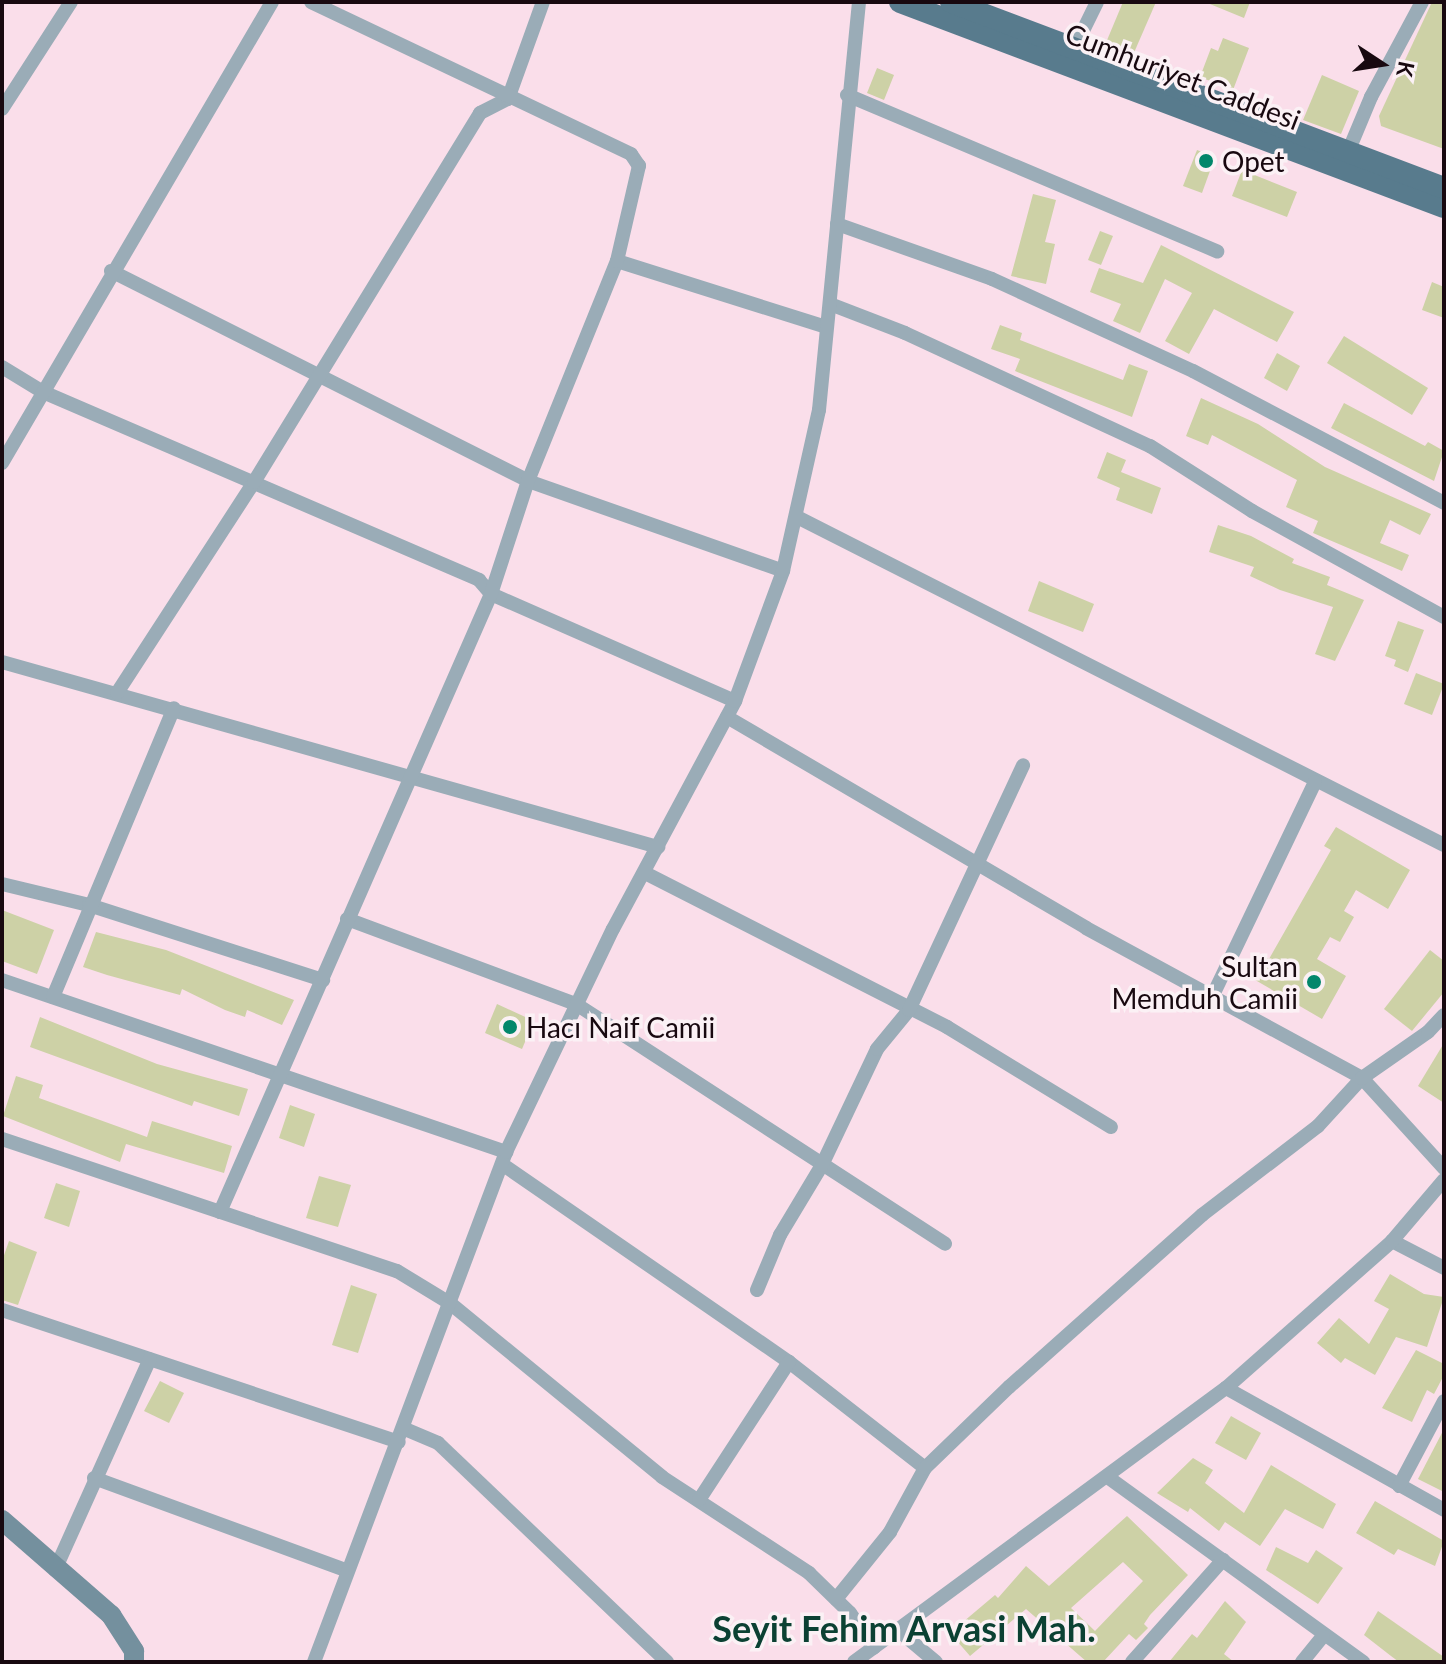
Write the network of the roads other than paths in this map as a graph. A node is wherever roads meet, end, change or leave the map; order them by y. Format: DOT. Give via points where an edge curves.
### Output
graph roads {
  1 [pos="71,2"];
  2 [pos="272,2"];
  3 [pos="311,2"];
  4 [pos="543,2"];
  5 [pos="859,2"];
  6 [pos="900,2"];
  7 [pos="951,2"];
  8 [pos="1097,2"];
  9 [pos="1422,2"];
  10 [pos="1074,49"];
  11 [pos="847,95"];
  12 [pos="508,99"];
  13 [pos="2,109"];
  14 [pos="1348,152"];
  15 [pos="1444,188"];
  16 [pos="1444,207"];
  17 [pos="837,224"];
  18 [pos="1217,251"];
  19 [pos="617,261"];
  20 [pos="111,271"];
  21 [pos="830,304"];
  22 [pos="826,327"];
  23 [pos="2,367"];
  24 [pos="317,377"];
  25 [pos="43,392"];
  26 [pos="2,463"];
  27 [pos="528,481"];
  28 [pos="254,482"];
  29 [pos="1444,503"];
  30 [pos="799,518"];
  31 [pos="783,571"];
  32 [pos="491,594"];
  33 [pos="1444,617"];
  34 [pos="2,662"];
  35 [pos="117,693"];
  36 [pos="735,701"];
  37 [pos="174,708"];
  38 [pos="727,717"];
  39 [pos="1023,765"];
  40 [pos="414,778"];
  41 [pos="1315,782"];
  42 [pos="1444,845"];
  43 [pos="658,847"];
  44 [pos="979,864"];
  45 [pos="647,874"];
  46 [pos="2,884"];
  47 [pos="89,905"];
  48 [pos="347,919"];
  49 [pos="2,980"];
  50 [pos="323,980"];
  51 [pos="53,997"];
  52 [pos="1212,997"];
  53 [pos="576,1004"];
  54 [pos="909,1010"];
  55 [pos="1444,1015"];
  56 [pos="281,1075"];
  57 [pos="1362,1078"];
  58 [pos="1111,1127"];
  59 [pos="2,1139"];
  60 [pos="504,1158"];
  61 [pos="822,1165"];
  62 [pos="1444,1168"];
  63 [pos="1444,1180"];
  64 [pos="220,1212"];
  65 [pos="1392,1241"];
  66 [pos="945,1244"];
  67 [pos="1444,1268"];
  68 [pos="757,1290"];
  69 [pos="451,1304"];
  70 [pos="2,1310"];
  71 [pos="150,1359"];
  72 [pos="789,1362"];
  73 [pos="1226,1388"];
  74 [pos="1444,1401"];
  75 [pos="402,1436"];
  76 [pos="925,1468"];
  77 [pos="94,1478"];
  78 [pos="1109,1478"];
  79 [pos="1399,1486"];
  80 [pos="699,1500"];
  81 [pos="1444,1510"];
  82 [pos="2,1520"];
  83 [pos="1223,1560"];
  84 [pos="55,1570"];
  85 [pos="346,1570"];
  86 [pos="836,1599"];
  87 [pos="899,1631"];
  88 [pos="1323,1636"];
  89 [pos="874,1648"];
  90 [pos="134,1662"];
  91 [pos="314,1662"];
  92 [pos="667,1662"];
  93 [pos="854,1662"];
  94 [pos="936,1662"];
  95 [pos="1132,1662"];
  96 [pos="1302,1662"];
  97 [pos="1363,1662"];
  1 -- 13 [label="street"];
  2 -- 20 [label="street"];
  3 -- 12 [label="street"];
  4 -- 12 [label="street"];
  5 -- 11 [label="street"];
  6 -- 16 [label="main road, Cumhuriyet Caddesi"];
  7 -- 10 [label="main road, Cumhuriyet Caddesi"];
  8 -- 10 [label="street"];
  9 -- 14 [label="street"];
  10 -- 14 [label="main road, Cumhuriyet Caddesi"];
  11 -- 17 [label="street"];
  11 -- 18 [label="street"];
  12 -- 19 [label="street" via="637,158 637,181"];
  12 -- 24 [label="street" via="480,113"];
  14 -- 15 [label="main road, Cumhuriyet Caddesi"];
  17 -- 21 [label="street"];
  17 -- 29 [label="street" via="992,279 1193,371"];
  19 -- 22 [label="street"];
  19 -- 27 [label="street"];
  20 -- 24 [label="street"];
  20 -- 25 [label="street"];
  21 -- 22 [label="street"];
  21 -- 33 [label="street" via="1150,446 1252,511"];
  22 -- 30 [label="street" via="819,410"];
  23 -- 25 [label="street"];
  24 -- 27 [label="street"];
  24 -- 28 [label="street"];
  25 -- 26 [label="street"];
  25 -- 28 [label="street"];
  27 -- 31 [label="street"];
  27 -- 32 [label="street"];
  28 -- 32 [label="street" via="479,580"];
  28 -- 35 [label="street"];
  30 -- 31 [label="street"];
  30 -- 41 [label="street"];
  31 -- 36 [label="street"];
  32 -- 36 [label="street"];
  32 -- 40 [label="street"];
  34 -- 35 [label="street"];
  35 -- 37 [label="street"];
  36 -- 38 [label="street"];
  37 -- 40 [label="street"];
  37 -- 47 [label="street"];
  38 -- 43 [label="street"];
  38 -- 44 [label="street"];
  39 -- 44 [label="street"];
  40 -- 43 [label="street"];
  40 -- 48 [label="street"];
  41 -- 42 [label="street"];
  41 -- 52 [label="street"];
  43 -- 45 [label="street"];
  44 -- 52 [label="street"];
  44 -- 54 [label="street"];
  45 -- 53 [label="street"];
  45 -- 54 [label="street"];
  46 -- 47 [label="street"];
  47 -- 50 [label="street"];
  47 -- 51 [label="street"];
  48 -- 50 [label="street"];
  48 -- 53 [label="street"];
  49 -- 51 [label="street"];
  50 -- 56 [label="street"];
  51 -- 56 [label="street"];
  52 -- 57 [label="street"];
  53 -- 60 [label="street"];
  53 -- 61 [label="street"];
  54 -- 58 [label="street"];
  54 -- 61 [label="street" via="877,1049"];
  55 -- 57 [label="street"];
  56 -- 60 [label="street"];
  56 -- 64 [label="street"];
  57 -- 62 [label="street"];
  57 -- 76 [label="street" via="1318,1126 1202,1215"];
  59 -- 64 [label="street"];
  60 -- 69 [label="street"];
  60 -- 72 [label="street"];
  61 -- 66 [label="street"];
  61 -- 68 [label="street" via="780,1235"];
  63 -- 65 [label="street"];
  64 -- 69 [label="street" via="397,1271"];
  65 -- 67 [label="street"];
  65 -- 73 [label="street"];
  69 -- 75 [label="street"];
  69 -- 80 [label="street" via="612,1438"];
  70 -- 71 [label="street"];
  71 -- 75 [label="street"];
  71 -- 77 [label="street"];
  72 -- 76 [label="street"];
  72 -- 80 [label="street"];
  73 -- 78 [label="street"];
  73 -- 79 [label="street"];
  74 -- 79 [label="street"];
  75 -- 85 [label="street"];
  75 -- 92 [label="street" via="438,1443"];
  76 -- 86 [label="street" via="890,1532"];
  77 -- 84 [label="street"];
  77 -- 85 [label="street"];
  78 -- 83 [label="street"];
  78 -- 87 [label="street"];
  79 -- 81 [label="street"];
  80 -- 86 [label="street" via="759,1537"];
  82 -- 84 [label="street"];
  83 -- 88 [label="street"];
  83 -- 95 [label="street"];
  84 -- 90 [label="street" via="111,1615 134,1651"];
  85 -- 91 [label="street"];
  86 -- 89 [label="street"];
  87 -- 89 [label="street"];
  87 -- 94 [label="street"];
  88 -- 96 [label="street"];
  88 -- 97 [label="street"];
  89 -- 93 [label="street"];
}
